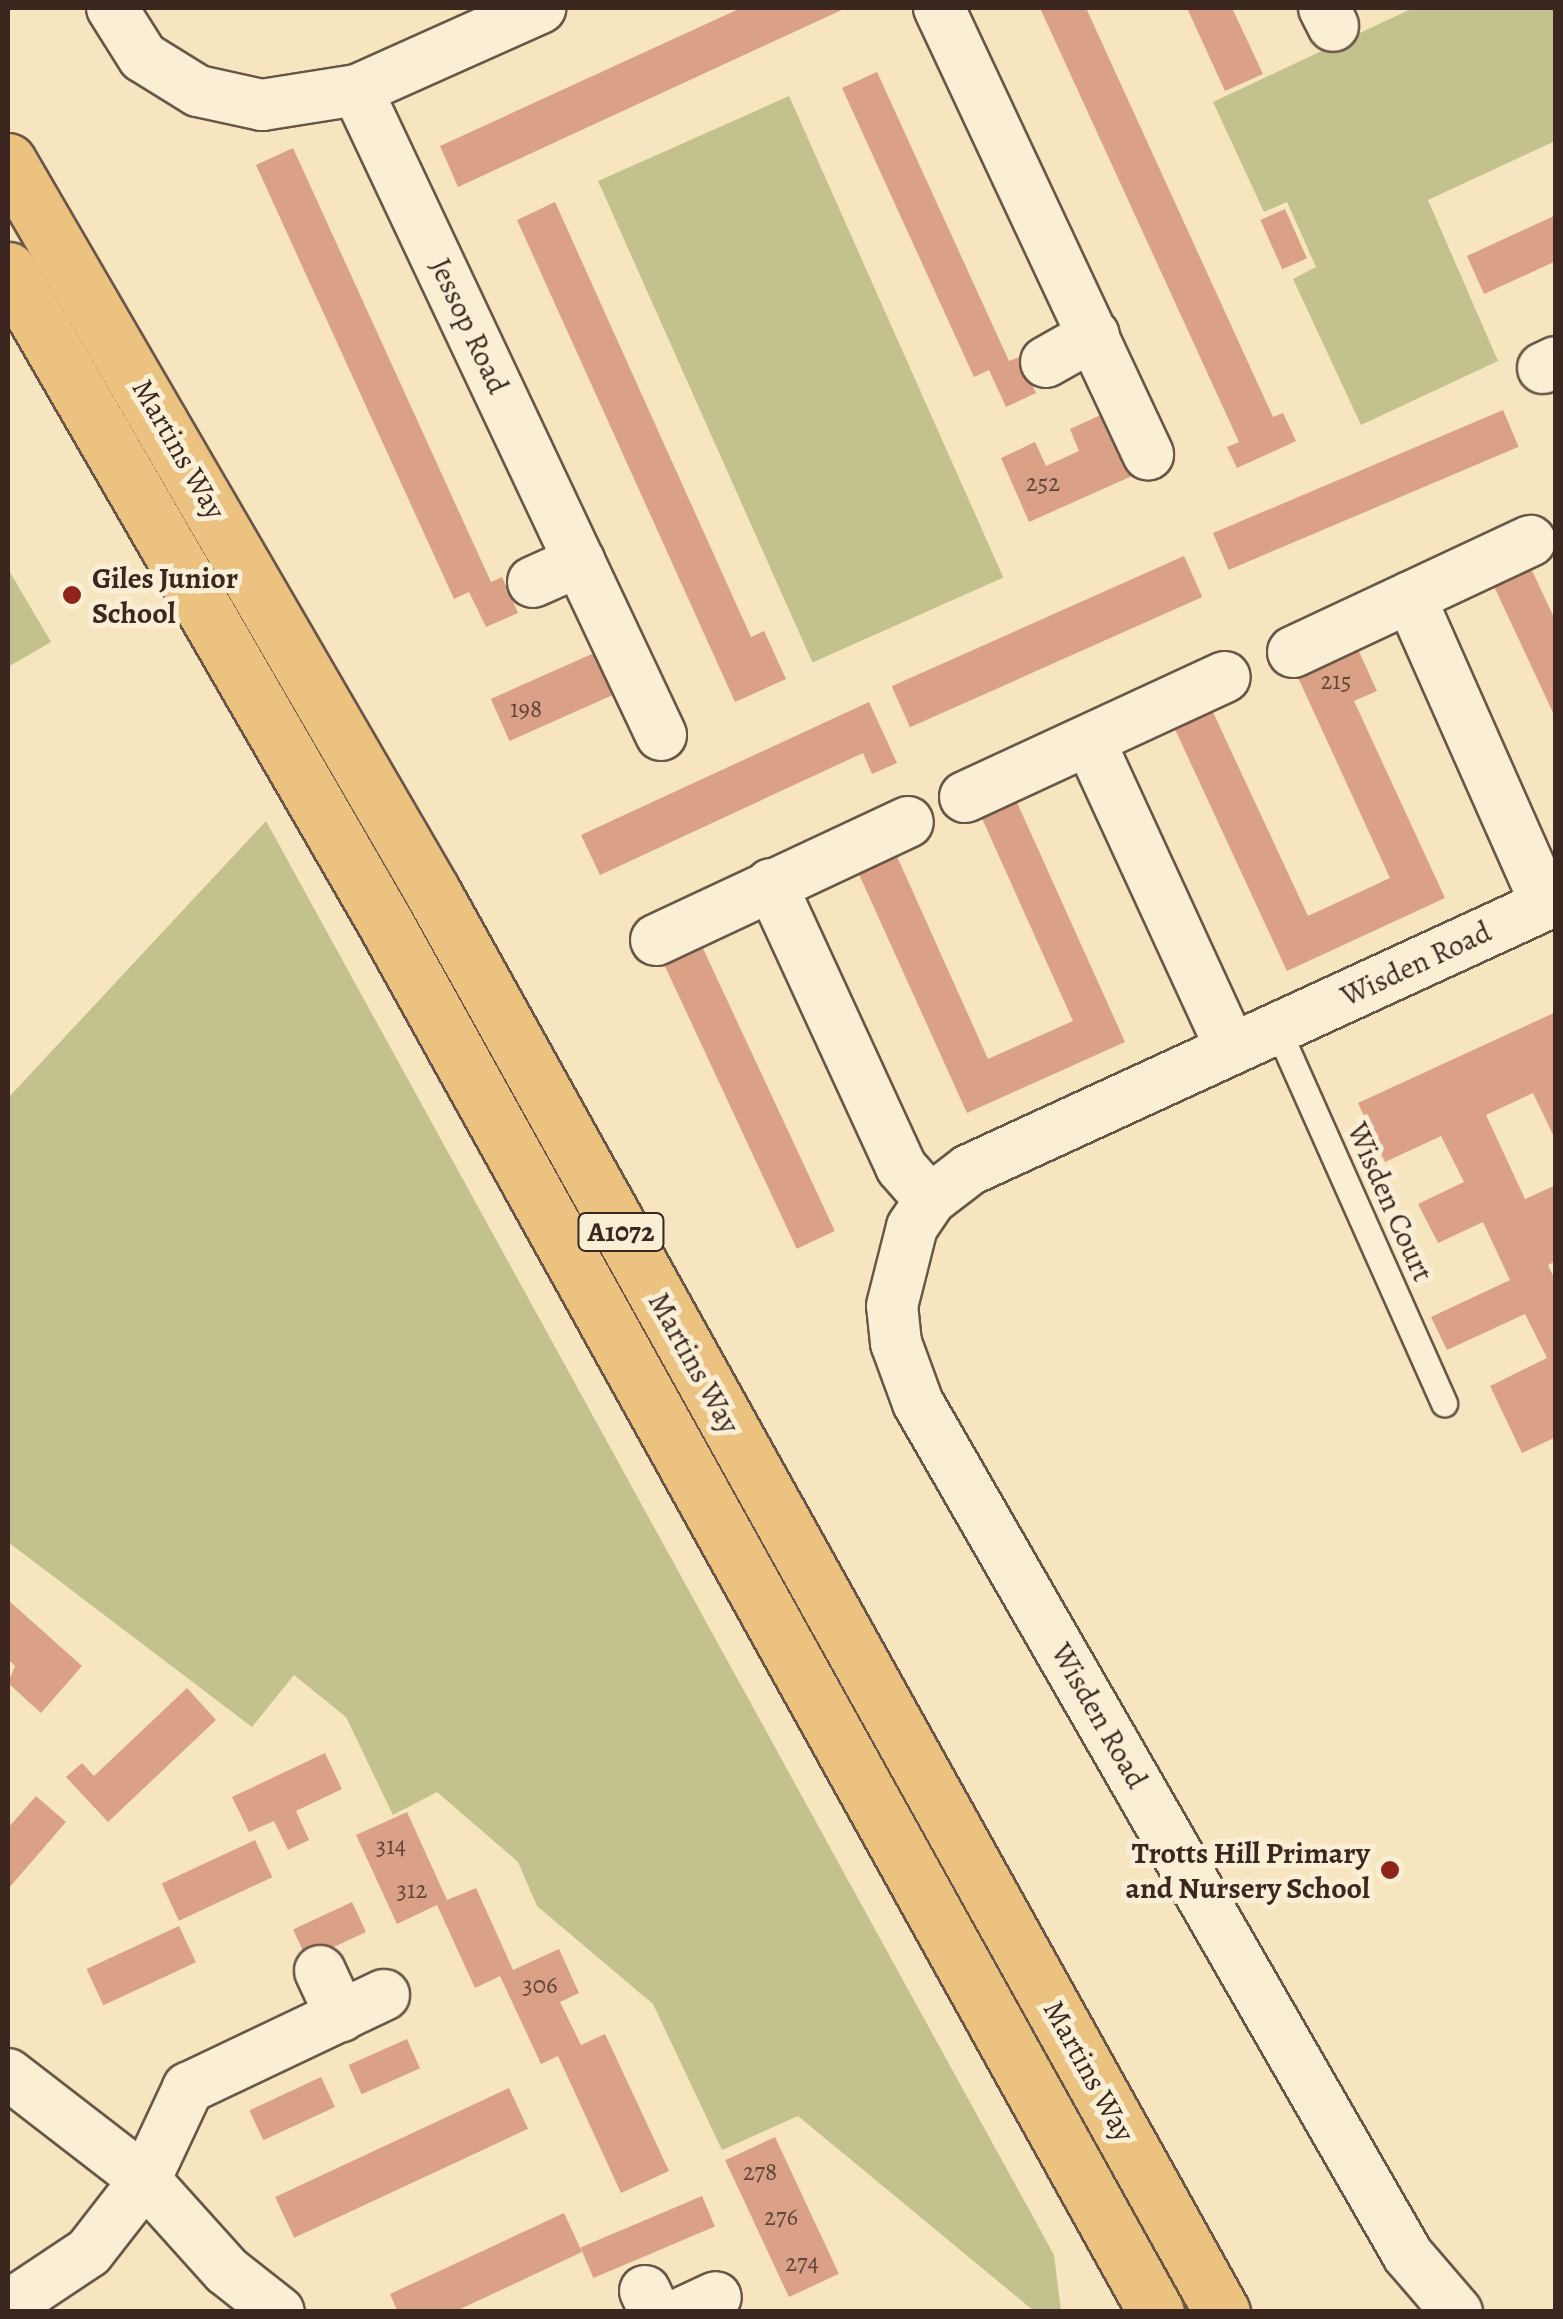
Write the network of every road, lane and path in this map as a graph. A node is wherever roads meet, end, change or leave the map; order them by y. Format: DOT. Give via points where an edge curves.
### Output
graph roads {
  1 [pos="112,8"];
  2 [pos="540,8"];
  3 [pos="939,8"];
  4 [pos="358,90"];
  5 [pos="8,161"];
  6 [pos="8,270"];
  7 [pos="1094,335"];
  8 [pos="1046,362"];
  9 [pos="1148,454"];
  10 [pos="1530,541"];
  11 [pos="580,561"];
  12 [pos="533,582"];
  13 [pos="1410,597"];
  14 [pos="1293,652"];
  15 [pos="1224,677"];
  16 [pos="661,735"];
  17 [pos="1090,742"];
  18 [pos="965,798"];
  19 [pos="908,822"];
  20 [pos="770,884"];
  21 [pos="1551,902"];
  22 [pos="656,940"];
  23 [pos="1277,1028"];
  24 [pos="1232,1048"];
  25 [pos="930,1200"];
  26 [pos="1444,1404"];
  27 [pos="320,1971"];
  28 [pos="8,2074"];
  29 [pos="145,2180"];
  30 [pos="8,2306"];
  31 [pos="279,2312"];
  32 [pos="1156,2312"];
  33 [pos="1222,2312"];
  34 [pos="1457,2312"];
  1 -- 4 [label="street" via="143,57 198,91 262,105"];
  2 -- 4 [label="street"];
  3 -- 7 [label="street"];
  4 -- 11 [label="street, Jessop Road"];
  5 -- 33 [label="main road, Martins Way / A1072" via="432,891"];
  6 -- 32 [label="main road, Martins Way / A1072" via="388,926"];
  7 -- 8 [label="street"];
  7 -- 9 [label="street"];
  10 -- 13 [label="street"];
  11 -- 12 [label="street"];
  11 -- 16 [label="street, Jessop Road"];
  13 -- 14 [label="street"];
  13 -- 21 [label="street, Wisden Road"];
  15 -- 17 [label="street"];
  17 -- 18 [label="street"];
  17 -- 24 [label="street"];
  19 -- 20 [label="street"];
  20 -- 22 [label="street"];
  20 -- 25 [label="street" via="901,1167"];
  21 -- 23 [label="street, Wisden Road"];
  23 -- 24 [label="street, Wisden Road"];
  23 -- 26 [label="lane, Wisden Court"];
  24 -- 25 [label="street, Wisden Road" via="970,1170"];
  25 -- 34 [label="street, Wisden Road" via="903,1251 892,1306 918,1403 1408,2255"];
  27 -- 29 [label="street" via="362,2006 188,2088"];
  28 -- 29 [label="street"];
  29 -- 30 [label="street" via="89,2252"];
  29 -- 31 [label="street" via="227,2271"];
}
